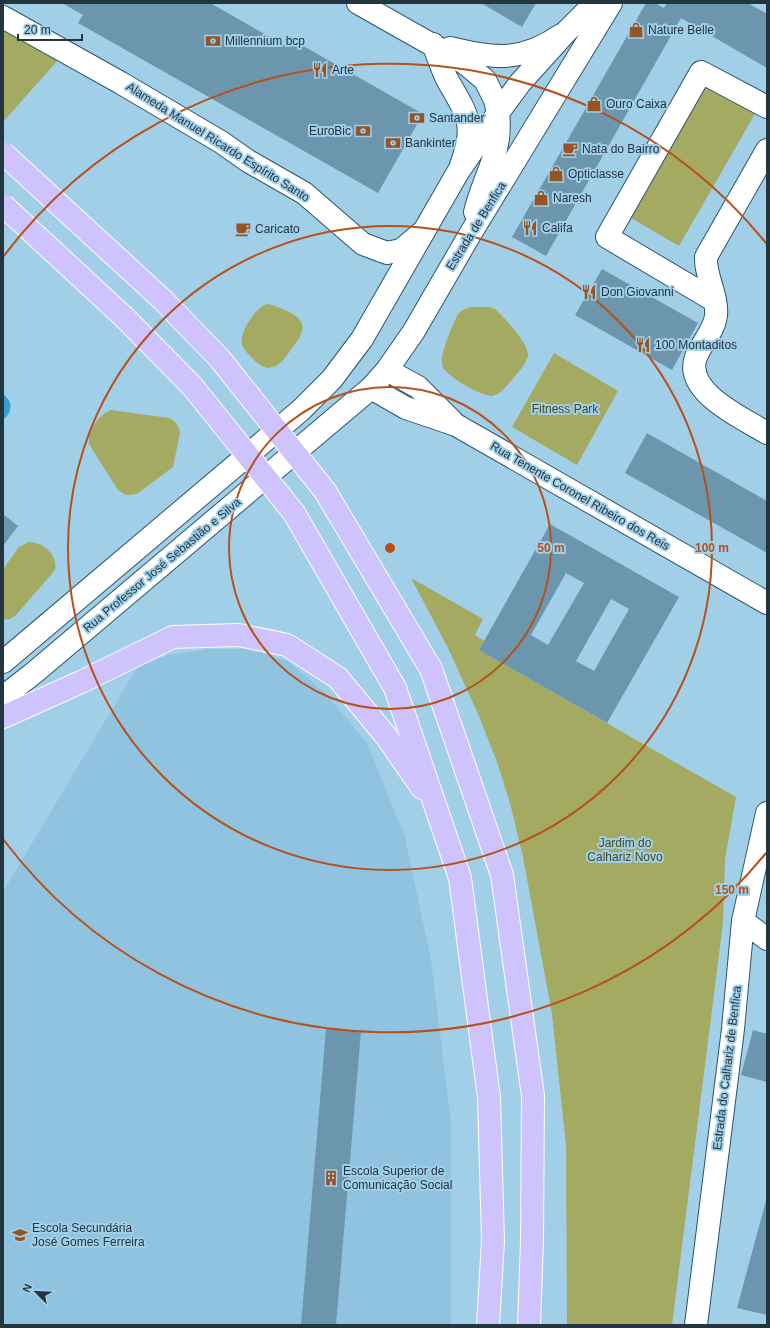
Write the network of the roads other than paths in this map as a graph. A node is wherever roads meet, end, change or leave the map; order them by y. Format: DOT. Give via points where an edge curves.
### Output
graph roads {
  1 [pos="358,3"];
  2 [pos="595,3"];
  3 [pos="611,3"];
  4 [pos="3,17"];
  5 [pos="566,32"];
  6 [pos="433,44"];
  7 [pos="767,107"];
  8 [pos="498,113"];
  9 [pos="767,150"];
  10 [pos="3,153"];
  11 [pos="458,172"];
  12 [pos="3,205"];
  13 [pos="425,231"];
  14 [pos="469,236"];
  15 [pos="715,301"];
  16 [pos="387,370"];
  17 [pos="371,388"];
  18 [pos="456,425"];
  19 [pos="320,432"];
  20 [pos="767,433"];
  21 [pos="767,603"];
  22 [pos="3,662"];
  23 [pos="3,697"];
  24 [pos="3,717"];
  25 [pos="439,812"];
  26 [pos="767,813"];
  27 [pos="743,921"];
  28 [pos="767,939"];
  29 [pos="488,1325"];
  30 [pos="529,1325"];
  31 [pos="696,1325"];
  1 -- 6 [label="street"];
  2 -- 5 [label="street"];
  3 -- 14 [label="street, Estrada de Benfica"];
  4 -- 13 [label="street, Alameda Manuel Ricardo Espírito Santo" via="221,142 248,161 304,193 363,244 374,250 387,253 401,250"];
  5 -- 6 [label="street" via="545,46 521,55 471,53"];
  5 -- 8 [label="street" via="520,83"];
  6 -- 8 [label="street" via="466,64 484,80 495,100"];
  6 -- 11 [label="street" via="448,81 468,117 470,133"];
  7 -- 15 [label="street" via="701,72 607,237"];
  8 -- 11 [label="street"];
  8 -- 14 [label="street" via="500,129 495,156 479,196"];
  9 -- 15 [label="street" via="706,257 705,265"];
  10 -- 30 [label="highway, bridge" via="164,301 220,359 325,491 431,669 503,883 533,1096"];
  11 -- 13 [label="street"];
  12 -- 25 [label="highway, bridge" via="126,318 192,386 294,512 395,688"];
  13 -- 22 [label="street" via="362,339 332,379 301,410"];
  14 -- 16 [label="street, Estrada de Benfica" via="414,331"];
  15 -- 20 [label="street" via="716,319 696,357 696,379 713,399"];
  16 -- 17 [label="street, Estrada de Benfica"];
  16 -- 18 [label="street, Rua Tenente Coronel Ribeiro dos Reis" via="418,387"];
  17 -- 18 [label="street, Rua Tenente Coronel Ribeiro dos Reis" via="406,408"];
  17 -- 19 [label="street, Estrada de Benfica"];
  18 -- 21 [label="street, Rua Tenente Coronel Ribeiro dos Reis"];
  19 -- 23 [label="street, Rua Professor José Sebastião e Silva"];
  24 -- 25 [label="highway" via="173,637 239,635 288,645 338,678 386,736"];
  25 -- 29 [label="highway" via="460,878 489,1098 493,1241"];
  26 -- 27 [label="street, Estrada do Calhariz de Benfica"];
  27 -- 28 [label="street"];
  27 -- 31 [label="street, Estrada do Calhariz de Benfica" via="732,1037"];
}
